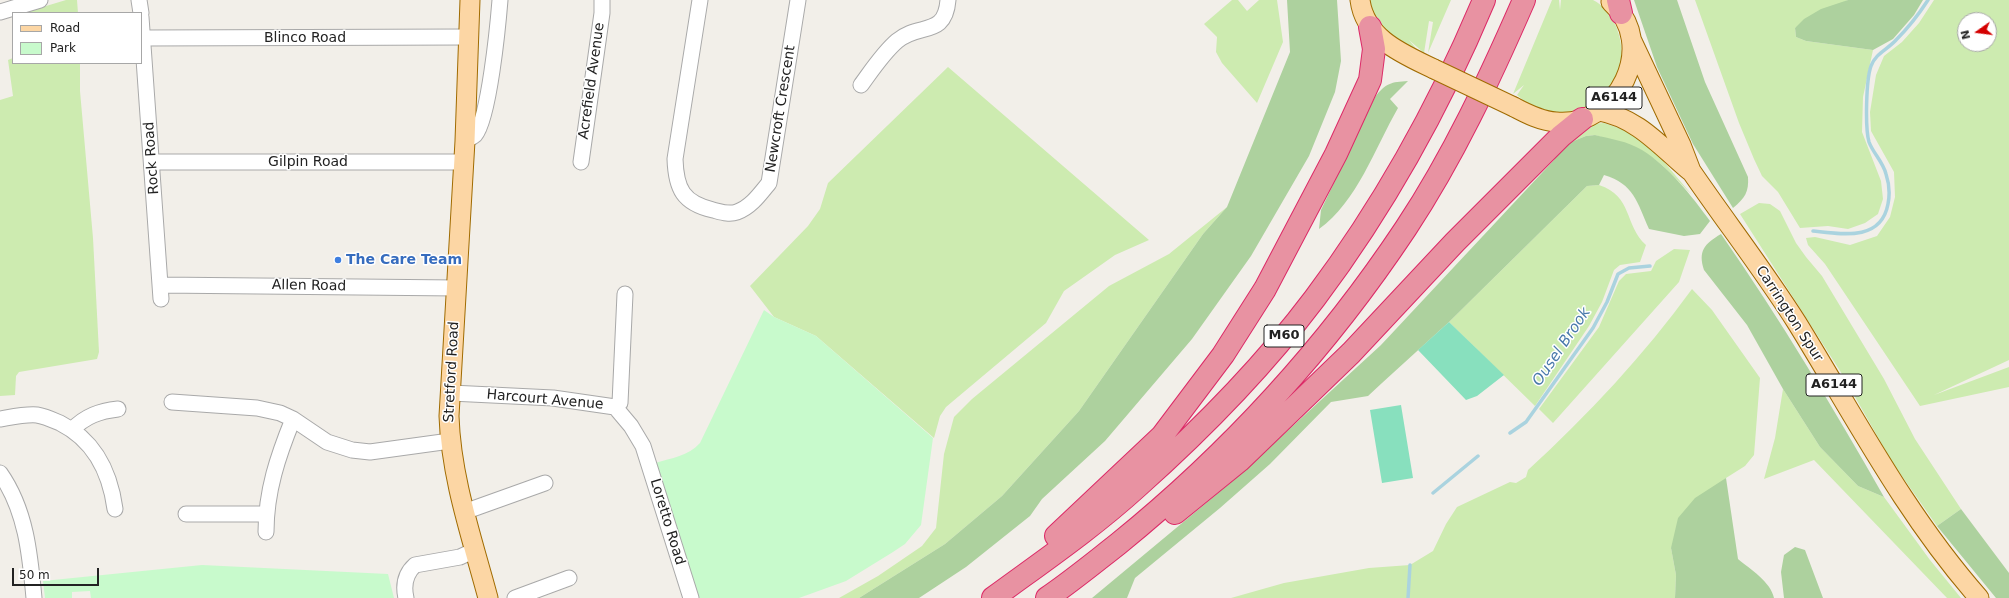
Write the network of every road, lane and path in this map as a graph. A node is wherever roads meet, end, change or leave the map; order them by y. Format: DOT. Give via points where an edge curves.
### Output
graph roads {
  1 [pos="19,0"];
  2 [pos="40,0"];
  3 [pos="139,0"];
  4 [pos="470,0"];
  5 [pos="477,0"];
  6 [pos="500,0"];
  7 [pos="602,0"];
  8 [pos="700,0"];
  9 [pos="798,0"];
  10 [pos="948,0"];
  11 [pos="1360,0"];
  12 [pos="1484,0"];
  13 [pos="1524,0"];
  14 [pos="1616,4"];
  15 [pos="0,5"];
  16 [pos="0,12"];
  17 [pos="141,12"];
  18 [pos="1370,27"];
  19 [pos="142,28"];
  20 [pos="468,37"];
  21 [pos="143,38"];
  22 [pos="1632,41"];
  23 [pos="861,85"];
  24 [pos="1590,115"];
  25 [pos="464,141"];
  26 [pos="152,162"];
  27 [pos="463,162"];
  28 [pos="581,162"];
  29 [pos="1691,171"];
  30 [pos="457,288"];
  31 [pos="161,292"];
  32 [pos="625,294"];
  33 [pos="451,393"];
  34 [pos="172,402"];
  35 [pos="615,407"];
  36 [pos="118,409"];
  37 [pos="0,419"];
  38 [pos="293,419"];
  39 [pos="72,430"];
  40 [pos="450,440"];
  41 [pos="643,446"];
  42 [pos="0,473"];
  43 [pos="545,483"];
  44 [pos="115,509"];
  45 [pos="464,512"];
  46 [pos="186,514"];
  47 [pos="266,514"];
  48 [pos="266,532"];
  49 [pos="475,550"];
  50 [pos="570,578"];
  51 [pos="1068,583"];
  52 [pos="34,598"];
  53 [pos="406,598"];
  54 [pos="488,598"];
  55 [pos="515,598"];
  56 [pos="691,598"];
  57 [pos="978,598"];
  58 [pos="993,598"];
  59 [pos="1047,598"];
  60 [pos="1979,598"];
  1 -- 15 [label="street"];
  2 -- 16 [label="street"];
  3 -- 17 [label="street"];
  4 -- 5 [label="street"];
  4 -- 20 [label="main road, Stretford Road"];
  6 -- 25 [label="street" via="487,98 475,136"];
  7 -- 28 [label="street, Acrefield Avenue"];
  8 -- 9 [label="street, Newcroft Crescent" via="675,159 676,172 685,196 697,206 729,214 749,205 768,183"];
  10 -- 23 [label="street" via="943,20 905,35 897,41"];
  11 -- 18 [label="main road, A6144"];
  12 -- 58 [label="highway, M60" via="1463,49 1403,165 1315,298 1262,362 1210,417 1136,488 1071,541"];
  13 -- 51 [label="highway, M60" via="1494,68 1448,158 1406,228 1317,349 1228,444 1157,512"];
  14 -- 22 [label="main road, A6144"];
  18 -- 24 [label="main road, A6144, bridge" via="1393,49 1526,114 1557,122"];
  18 -- 57 [label="highway, M60" via="1374,49 1367,87 1336,154 1269,282 1223,355 1162,436 1045,546"];
  19 -- 21 [label="street, Rock Road"];
  20 -- 21 [label="street, Blinco Road"];
  20 -- 25 [label="main road, Stretford Road"];
  21 -- 26 [label="street, Rock Road"];
  22 -- 24 [label="main road, A6144" via="1628,74 1620,91"];
  22 -- 29 [label="main road, Carrington Spur / A6144"];
  24 -- 29 [label="main road, Carrington Spur / A6144" via="1620,116 1653,136"];
  24 -- 51 [label="highway, M60" via="1561,136 1455,242 1351,353 1239,461 1123,556"];
  25 -- 27 [label="main road, Stretford Road"];
  26 -- 27 [label="street, Gilpin Road"];
  26 -- 31 [label="street, Rock Road"];
  27 -- 30 [label="main road, Stretford Road"];
  29 -- 60 [label="main road, Carrington Spur / A6144" via="1796,322 1891,481 1934,542"];
  30 -- 31 [label="street, Allen Road"];
  30 -- 33 [label="main road, Stretford Road"];
  32 -- 35 [label="street" via="620,403"];
  33 -- 35 [label="street, Harcourt Avenue" via="553,398"];
  33 -- 40 [label="main road, Stretford Road"];
  34 -- 38 [label="street" via="257,408"];
  35 -- 41 [label="street, Harcourt Avenue" via="632,426"];
  36 -- 39 [label="street" via="90,416"];
  37 -- 39 [label="street" via="38,415"];
  38 -- 40 [label="street" via="327,442 352,450 370,452"];
  38 -- 47 [label="street" via="273,473"];
  39 -- 44 [label="street" via="96,454 107,474"];
  40 -- 45 [label="main road, Stretford Road"];
  41 -- 56 [label="street, Loretto Road"];
  42 -- 52 [label="street" via="23,522 29,548"];
  43 -- 45 [label="street"];
  45 -- 49 [label="main road, Stretford Road"];
  46 -- 47 [label="street"];
  47 -- 48 [label="street"];
  49 -- 53 [label="street" via="460,557 415,565 409,570 405,582"];
  49 -- 54 [label="main road, Stretford Road"];
  50 -- 55 [label="street"];
  51 -- 59 [label="highway, M60"];
}
